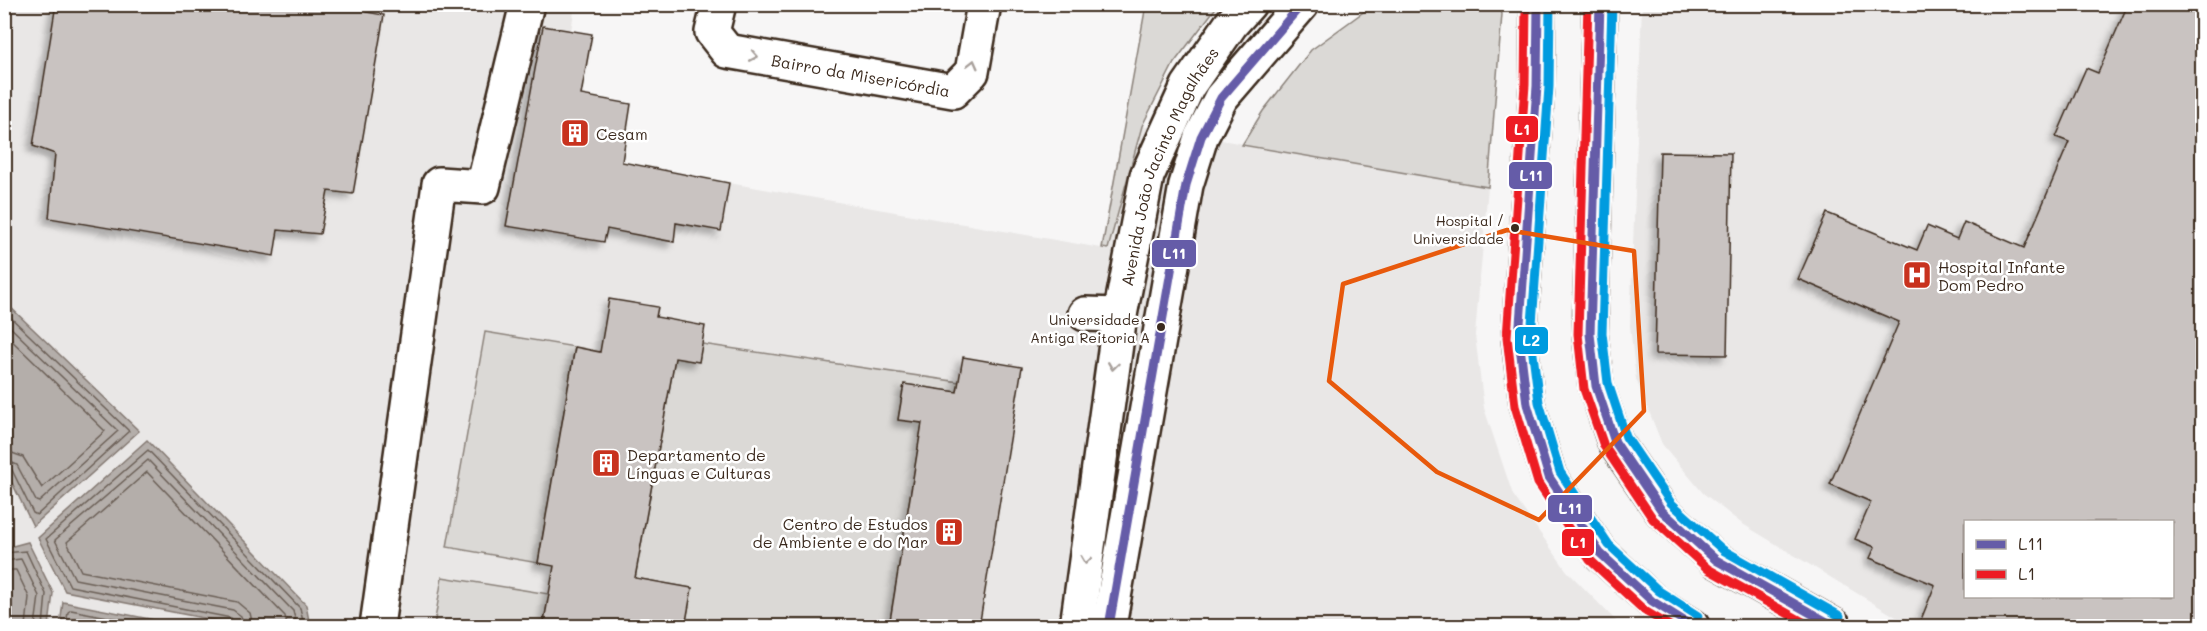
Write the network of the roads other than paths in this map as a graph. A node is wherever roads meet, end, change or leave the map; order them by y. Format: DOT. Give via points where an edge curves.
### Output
graph roads {
  1 [pos="527,4"];
  2 [pos="718,4"];
  3 [pos="984,4"];
  4 [pos="1249,4"];
  5 [pos="1302,4"];
  6 [pos="1538,4"];
  7 [pos="1600,4"];
  8 [pos="1085,314"];
  9 [pos="1120,315"];
  10 [pos="377,627"];
  11 [pos="1077,627"];
  12 [pos="1109,627"];
  13 [pos="1692,627"];
  14 [pos="1834,627"];
  1 -- 10 [label="street" via="483,187 439,184"];
  2 -- 3 [label="street, Bairro da Misericórdia, one-way" via="712,32 726,51 952,91 972,72"];
  4 -- 9 [label="street, Avenida João Jacinto Magalhães" via="1188,86 1147,176"];
  5 -- 12 [label="street, Avenida João Jacinto Magalhães" via="1221,98 1201,137 1186,185"];
  6 -- 13 [label="street" via="1537,86 1519,338 1527,405 1549,477 1600,553 1652,601"];
  7 -- 14 [label="street" via="1590,334 1596,386 1615,442 1662,511 1716,560"];
  8 -- 9 [label="street"];
  9 -- 11 [label="street, Avenida João Jacinto Magalhães, one-way"];
}
